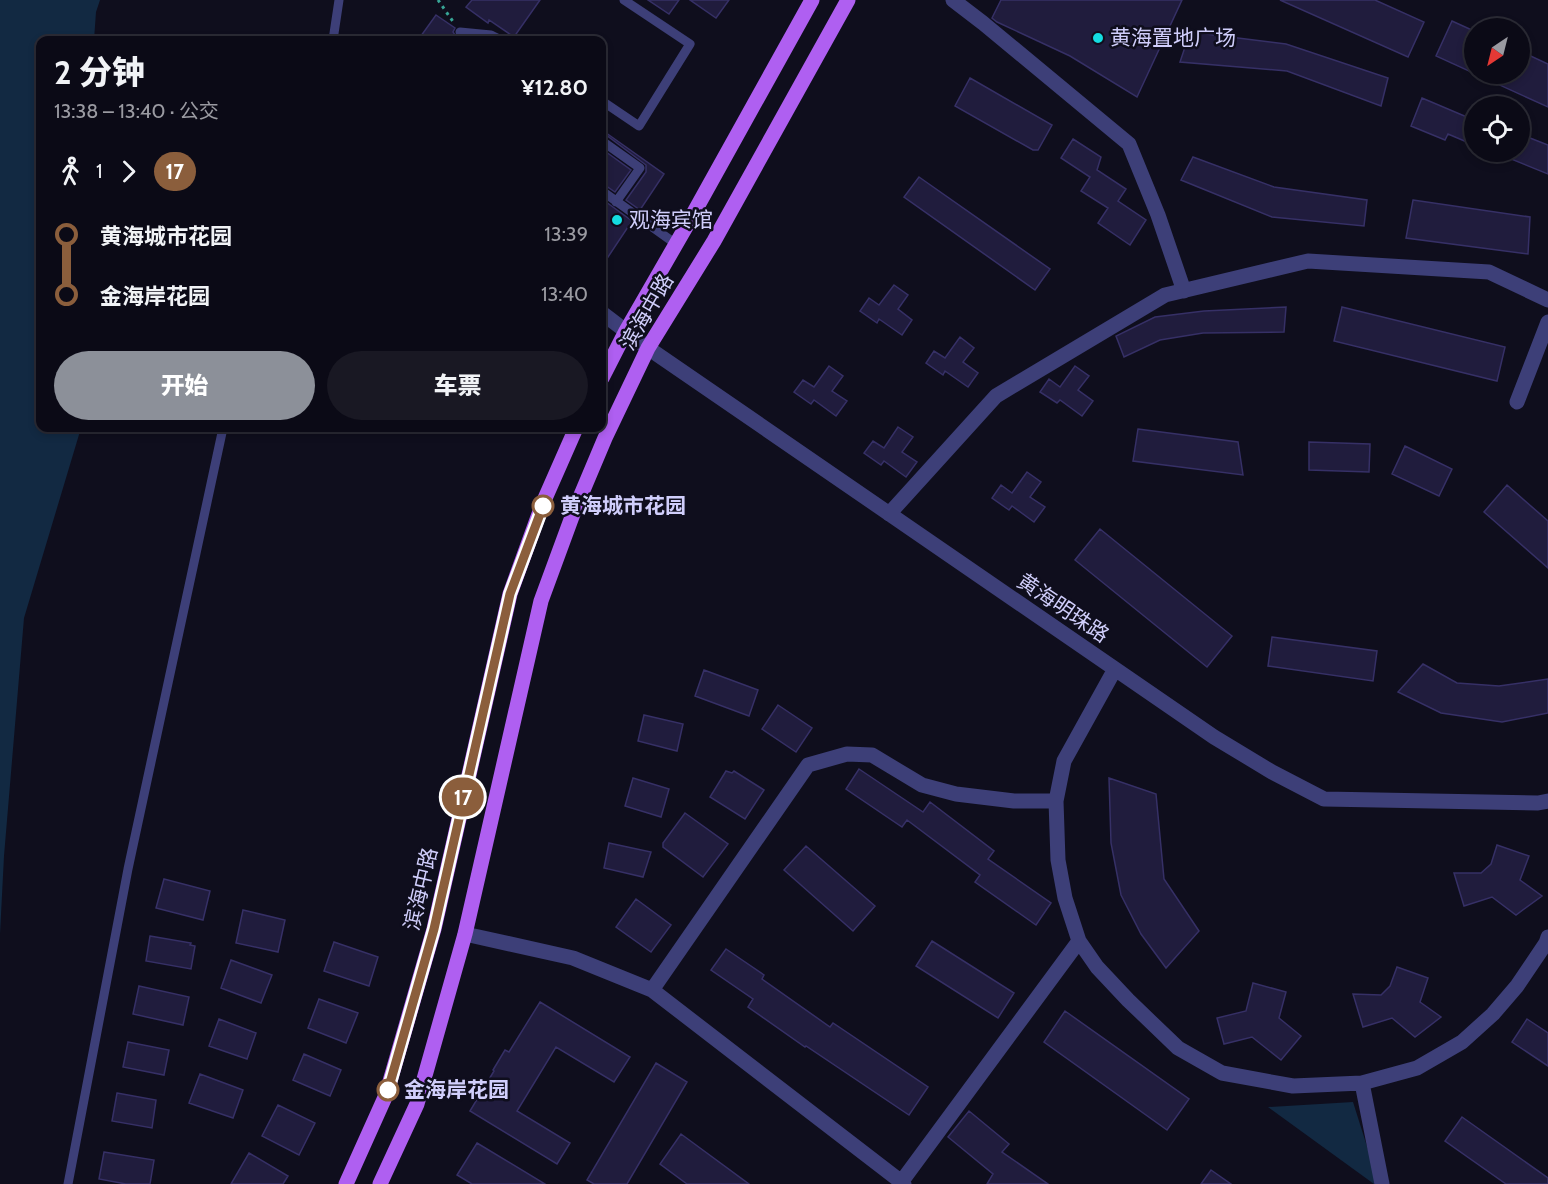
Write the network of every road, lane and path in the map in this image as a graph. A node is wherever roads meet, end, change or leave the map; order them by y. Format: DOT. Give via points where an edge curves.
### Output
graph roads {
  1 [pos="339,0"];
  2 [pos="438,0"];
  3 [pos="624,0"];
  4 [pos="812,0"];
  5 [pos="848,0"];
  6 [pos="953,0"];
  7 [pos="460,32"];
  8 [pos="334,36"];
  9 [pos="464,36"];
  10 [pos="493,36"];
  11 [pos="606,104"];
  12 [pos="606,144"];
  13 [pos="606,194"];
  14 [pos="616,202"];
  15 [pos="676,244"];
  16 [pos="1184,291"];
  17 [pos="1548,300"];
  18 [pos="606,316"];
  19 [pos="1548,322"];
  20 [pos="626,331"];
  21 [pos="648,348"];
  22 [pos="606,370"];
  23 [pos="1516,402"];
  24 [pos="222,432"];
  25 [pos="574,432"];
  26 [pos="889,514"];
  27 [pos="1115,669"];
  28 [pos="1056,801"];
  29 [pos="1548,801"];
  30 [pos="465,934"];
  31 [pos="1548,936"];
  32 [pos="1079,941"];
  33 [pos="652,990"];
  34 [pos="1362,1083"];
  35 [pos="903,1183"];
  36 [pos="68,1184"];
  37 [pos="346,1184"];
  38 [pos="380,1184"];
  39 [pos="1382,1184"];
  1 -- 8 [label="lane"];
  2 -- 7 [label="path"];
  3 -- 11 [label="lane" via="690,44 639,126"];
  4 -- 15 [label="main road, 滨海中路"];
  5 -- 21 [label="main road, 滨海中路" via="714,241"];
  6 -- 16 [label="street" via="1129,144"];
  7 -- 9 [label="lane"];
  7 -- 10 [label="lane"];
  12 -- 14 [label="lane" via="640,168"];
  13 -- 14 [label="lane"];
  14 -- 15 [label="lane"];
  15 -- 20 [label="main road, 滨海中路"];
  16 -- 17 [label="street" via="1308,261 1489,272"];
  16 -- 26 [label="street" via="1165,295 996,396"];
  18 -- 20 [label="street, 黄海明珠路"];
  19 -- 23 [label="street"];
  20 -- 21 [label="street, 黄海明珠路"];
  20 -- 22 [label="main road, 滨海中路"];
  21 -- 26 [label="street, 黄海明珠路"];
  21 -- 30 [label="main road, 滨海中路" via="573,514 541,601"];
  24 -- 36 [label="lane" via="128,869"];
  25 -- 37 [label="main road, 滨海中路" via="510,594 434,929 386,1095"];
  26 -- 27 [label="street, 黄海明珠路"];
  27 -- 28 [label="street" via="1064,761"];
  27 -- 29 [label="street, 黄海明珠路" via="1214,737 1324,799"];
  28 -- 32 [label="street" via="1058,860"];
  28 -- 33 [label="street" via="956,794 922,785 872,755 847,754 807,765"];
  30 -- 33 [label="street" via="573,958"];
  30 -- 38 [label="main road, 滨海中路" via="417,1104"];
  31 -- 34 [label="street" via="1517,986 1462,1042 1418,1068"];
  32 -- 34 [label="street" via="1112,984 1178,1048 1222,1072 1293,1086"];
  32 -- 35 [label="street"];
  33 -- 35 [label="street"];
  34 -- 39 [label="street"];
}
